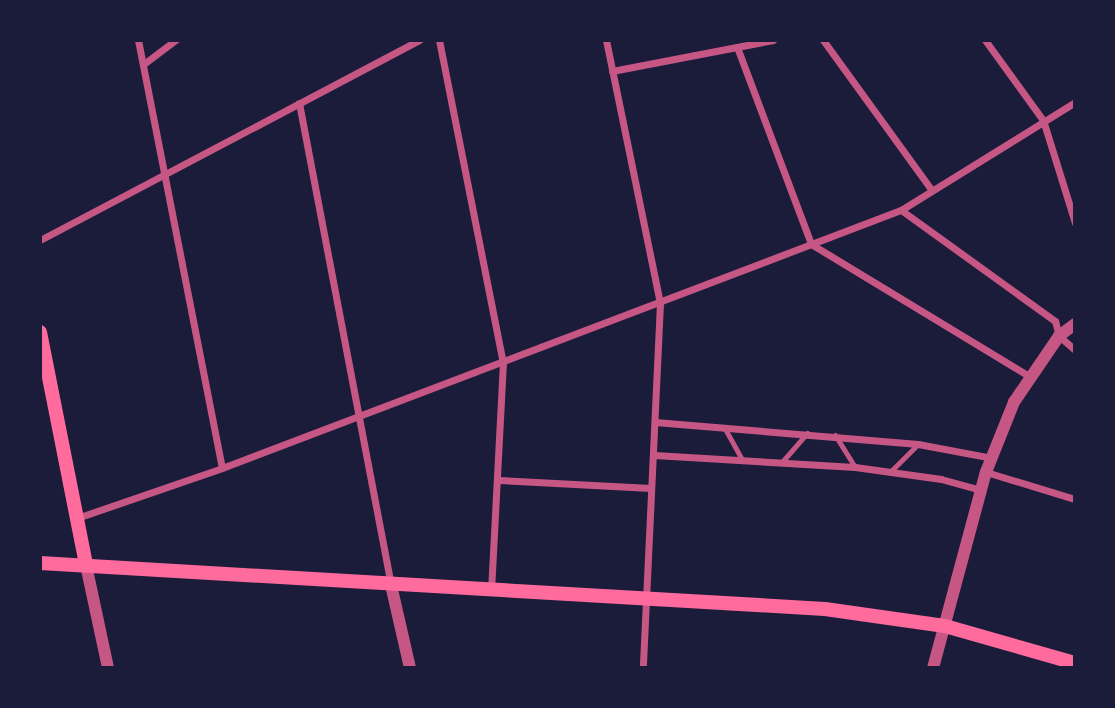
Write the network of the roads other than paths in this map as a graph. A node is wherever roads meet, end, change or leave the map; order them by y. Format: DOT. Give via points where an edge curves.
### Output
graph roads {
  1 [pos="138,40"];
  2 [pos="176,40"];
  3 [pos="419,40"];
  4 [pos="439,40"];
  5 [pos="606,40"];
  6 [pos="773,40"];
  7 [pos="823,40"];
  8 [pos="985,40"];
  9 [pos="737,47"];
  10 [pos="145,63"];
  11 [pos="612,71"];
  12 [pos="1075,102"];
  13 [pos="299,103"];
  14 [pos="1043,120"];
  15 [pos="167,175"];
  16 [pos="931,189"];
  17 [pos="901,210"];
  18 [pos="1075,223"];
  19 [pos="40,240"];
  20 [pos="811,244"];
  21 [pos="660,303"];
  22 [pos="1075,324"];
  23 [pos="40,332"];
  24 [pos="1059,336"];
  25 [pos="1075,350"];
  26 [pos="503,362"];
  27 [pos="1031,377"];
  28 [pos="359,416"];
  29 [pos="655,422"];
  30 [pos="724,427"];
  31 [pos="807,433"];
  32 [pos="835,435"];
  33 [pos="919,444"];
  34 [pos="654,455"];
  35 [pos="992,458"];
  36 [pos="743,461"];
  37 [pos="781,463"];
  38 [pos="855,467"];
  39 [pos="222,468"];
  40 [pos="890,472"];
  41 [pos="986,472"];
  42 [pos="499,480"];
  43 [pos="651,488"];
  44 [pos="981,490"];
  45 [pos="1075,499"];
  46 [pos="76,518"];
  47 [pos="40,563"];
  48 [pos="86,565"];
  49 [pos="391,585"];
  50 [pos="491,590"];
  51 [pos="645,599"];
  52 [pos="945,626"];
  53 [pos="1075,663"];
  54 [pos="108,668"];
  55 [pos="410,668"];
  56 [pos="643,668"];
  57 [pos="933,668"];
  1 -- 10 [label="street"];
  2 -- 10 [label="street"];
  3 -- 13 [label="street"];
  4 -- 26 [label="street"];
  5 -- 11 [label="street"];
  6 -- 9 [label="street"];
  7 -- 16 [label="street"];
  8 -- 14 [label="street"];
  9 -- 11 [label="street"];
  9 -- 20 [label="street"];
  10 -- 15 [label="street"];
  11 -- 21 [label="street"];
  12 -- 14 [label="street"];
  13 -- 15 [label="street"];
  13 -- 28 [label="street"];
  14 -- 16 [label="street"];
  14 -- 18 [label="street"];
  15 -- 19 [label="street"];
  15 -- 39 [label="street"];
  16 -- 17 [label="street"];
  17 -- 20 [label="street"];
  17 -- 24 [label="street" via="1055,321"];
  20 -- 21 [label="street"];
  20 -- 27 [label="street"];
  21 -- 26 [label="street"];
  21 -- 29 [label="street"];
  22 -- 24 [label="street"];
  23 -- 46 [label="main road"];
  24 -- 25 [label="street"];
  24 -- 27 [label="street"];
  26 -- 28 [label="street"];
  26 -- 42 [label="street"];
  27 -- 35 [label="street" via="1014,402"];
  28 -- 39 [label="street"];
  28 -- 49 [label="street"];
  29 -- 30 [label="street"];
  29 -- 34 [label="street"];
  30 -- 31 [label="street"];
  30 -- 36 [label="lane"];
  31 -- 32 [label="street"];
  31 -- 37 [label="lane"];
  32 -- 33 [label="street"];
  32 -- 38 [label="lane"];
  33 -- 35 [label="street"];
  33 -- 40 [label="lane"];
  34 -- 36 [label="street"];
  34 -- 43 [label="street"];
  35 -- 41 [label="street"];
  36 -- 37 [label="street"];
  37 -- 38 [label="street"];
  38 -- 40 [label="street"];
  39 -- 46 [label="street"];
  40 -- 44 [label="street"];
  41 -- 44 [label="street"];
  41 -- 45 [label="street"];
  42 -- 43 [label="street"];
  42 -- 50 [label="street"];
  43 -- 51 [label="street"];
  44 -- 52 [label="street"];
  46 -- 48 [label="main road"];
  47 -- 48 [label="main road"];
  48 -- 49 [label="main road"];
  48 -- 54 [label="street"];
  49 -- 50 [label="main road"];
  49 -- 55 [label="street"];
  50 -- 51 [label="main road"];
  51 -- 52 [label="main road" via="825,609"];
  51 -- 56 [label="street"];
  52 -- 53 [label="main road"];
  52 -- 57 [label="street"];
}
